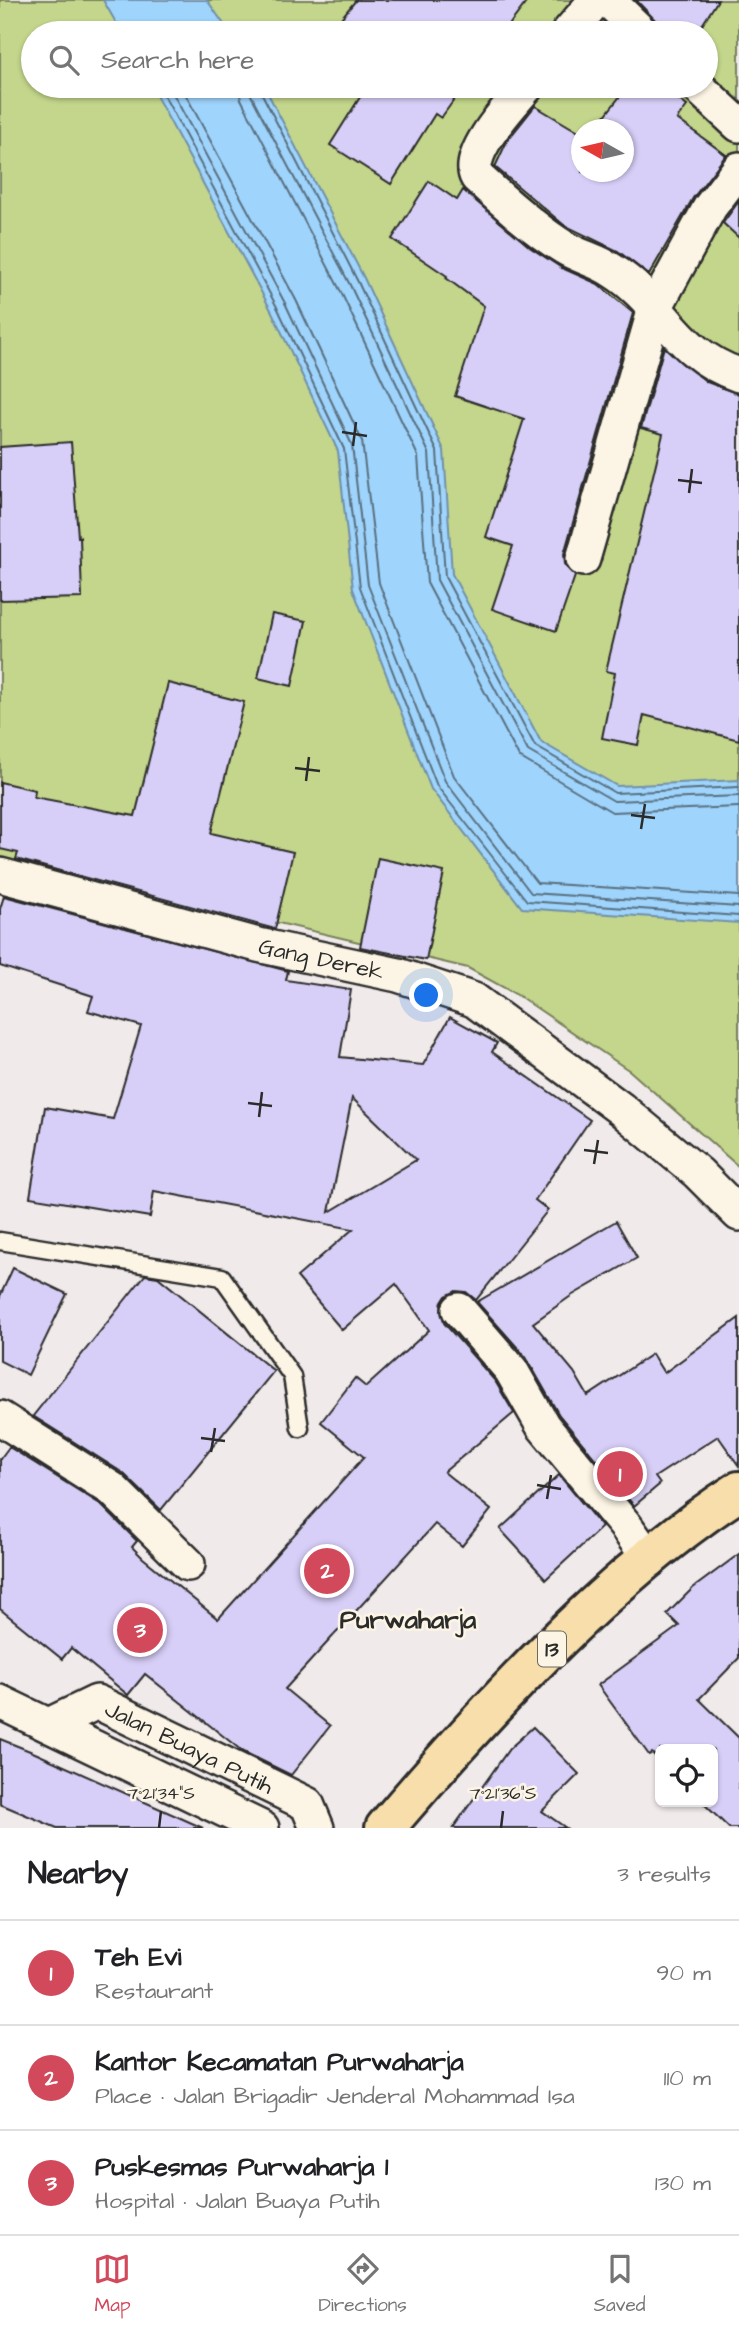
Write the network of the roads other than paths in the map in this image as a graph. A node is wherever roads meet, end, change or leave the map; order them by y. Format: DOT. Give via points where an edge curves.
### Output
graph roads {
  1 [pos="596,0"];
  2 [pos="608,0"];
  3 [pos="578,21"];
  4 [pos="630,21"];
  5 [pos="518,98"];
  6 [pos="710,98"];
  7 [pos="739,125"];
  8 [pos="739,169"];
  9 [pos="655,308"];
  10 [pos="739,375"];
  11 [pos="583,559"];
  12 [pos="0,875"];
  13 [pos="739,1214"];
  14 [pos="0,1241"];
  15 [pos="458,1310"];
  16 [pos="0,1418"];
  17 [pos="300,1428"];
  18 [pos="739,1491"];
  19 [pos="650,1560"];
  20 [pos="188,1564"];
  21 [pos="0,1702"];
  22 [pos="49,1725"];
  23 [pos="262,1828"];
  24 [pos="317,1828"];
  25 [pos="385,1828"];
  1 -- 3 [label="street"];
  2 -- 4 [label="street"];
  5 -- 9 [label="street" via="483,143 474,166 477,177 564,248 613,270"];
  6 -- 7 [label="street"];
  8 -- 9 [label="street" via="710,206"];
  9 -- 10 [label="street" via="670,330 708,362"];
  9 -- 11 [label="street"];
  12 -- 13 [label="street, Gang Derek" via="258,945 398,975 474,1000 621,1109"];
  14 -- 17 [label="lane" via="222,1277 292,1376"];
  15 -- 19 [label="street" via="510,1370 543,1426"];
  16 -- 20 [label="street" via="112,1489"];
  18 -- 19 [label="highway, 13" via="699,1517"];
  19 -- 25 [label="highway, 13" via="586,1614"];
  21 -- 22 [label="street, Jalan Buaya Putih"];
  22 -- 23 [label="street, Jalan Buaya Putih"];
  22 -- 24 [label="street, Jalan Buaya Putih" via="96,1702 307,1804"];
}
